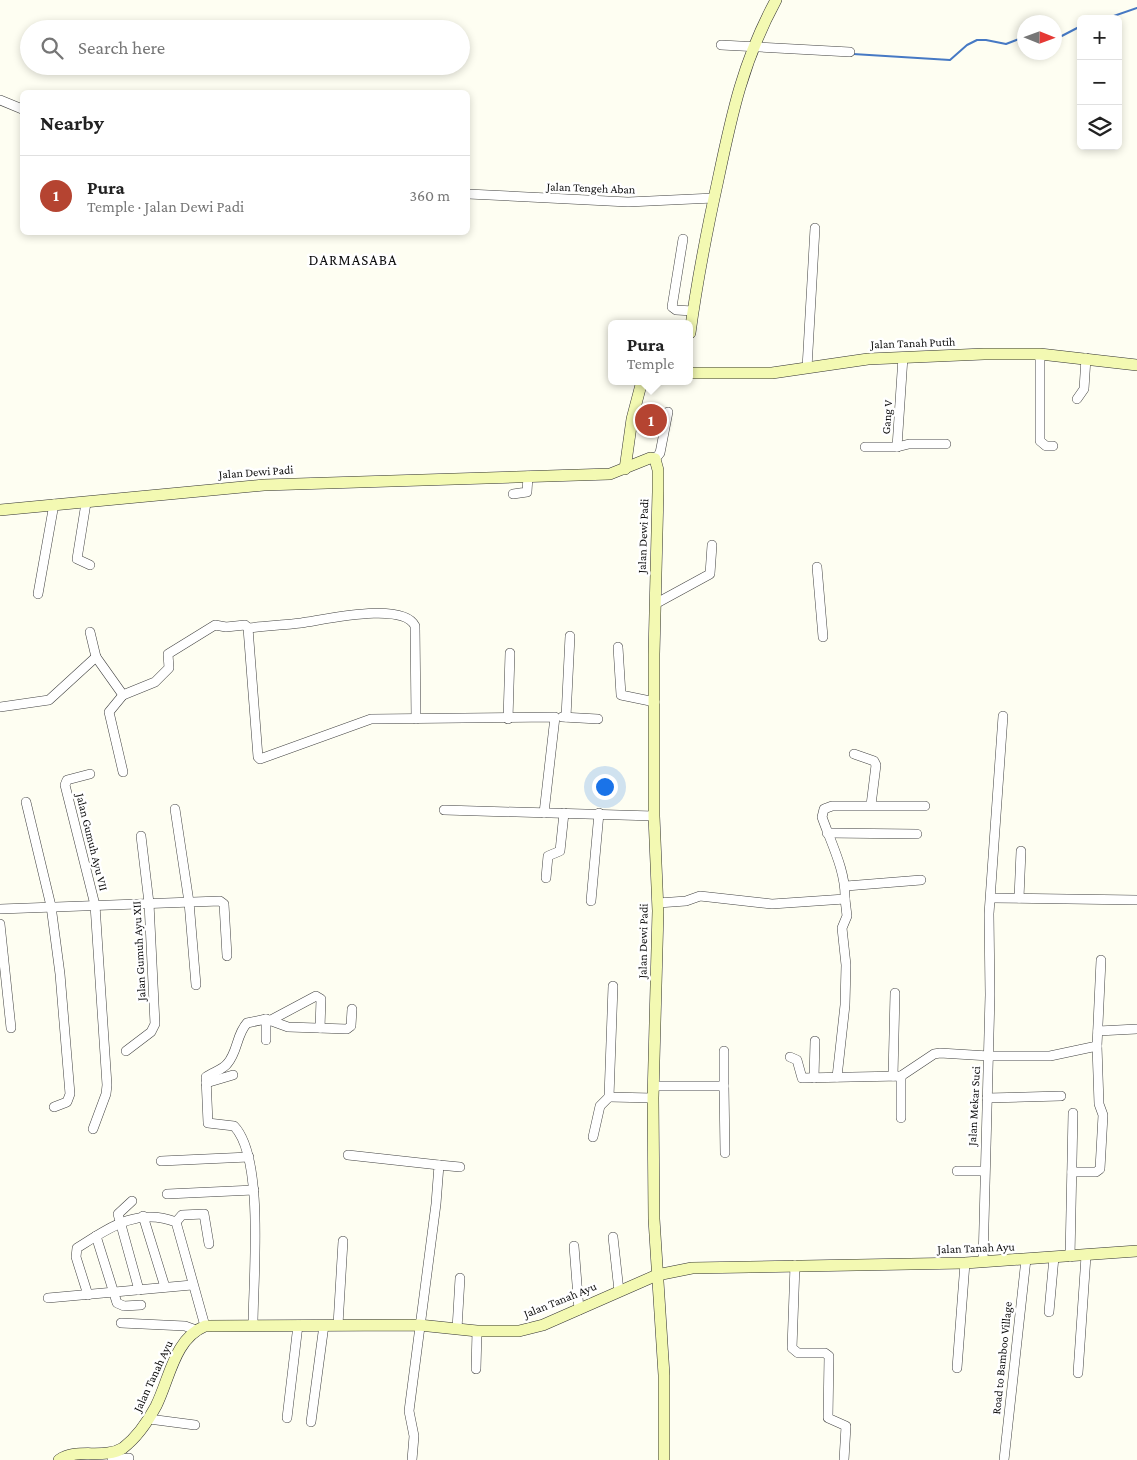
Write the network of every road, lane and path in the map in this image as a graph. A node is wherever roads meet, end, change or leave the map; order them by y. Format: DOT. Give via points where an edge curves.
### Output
graph roads {
  1 [pos="776,0"];
  2 [pos="720,45"];
  3 [pos="751,50"];
  4 [pos="850,52"];
  5 [pos="0,100"];
  6 [pos="20,108"];
  7 [pos="470,194"];
  8 [pos="714,198"];
  9 [pos="815,228"];
  10 [pos="683,239"];
  11 [pos="693,311"];
  12 [pos="692,320"];
  13 [pos="1040,354"];
  14 [pos="903,357"];
  15 [pos="1086,358"];
  16 [pos="1137,365"];
  17 [pos="807,368"];
  18 [pos="693,373"];
  19 [pos="641,385"];
  20 [pos="1077,399"];
  21 [pos="668,412"];
  22 [pos="946,444"];
  23 [pos="1053,446"];
  24 [pos="865,447"];
  25 [pos="897,447"];
  26 [pos="655,459"];
  27 [pos="625,469"];
  28 [pos="528,476"];
  29 [pos="513,494"];
  30 [pos="86,503"];
  31 [pos="54,504"];
  32 [pos="0,510"];
  33 [pos="712,545"];
  34 [pos="90,565"];
  35 [pos="817,566"];
  36 [pos="38,594"];
  37 [pos="655,602"];
  38 [pos="248,628"];
  39 [pos="90,632"];
  40 [pos="570,636"];
  41 [pos="823,637"];
  42 [pos="618,647"];
  43 [pos="510,653"];
  44 [pos="98,659"];
  45 [pos="123,695"];
  46 [pos="655,702"];
  47 [pos="0,707"];
  48 [pos="1003,716"];
  49 [pos="555,717"];
  50 [pos="566,717"];
  51 [pos="416,719"];
  52 [pos="508,719"];
  53 [pos="598,719"];
  54 [pos="854,754"];
  55 [pos="123,772"];
  56 [pos="90,774"];
  57 [pos="26,802"];
  58 [pos="871,805"];
  59 [pos="924,806"];
  60 [pos="175,809"];
  61 [pos="444,810"];
  62 [pos="544,812"];
  63 [pos="564,813"];
  64 [pos="599,813"];
  65 [pos="654,816"];
  66 [pos="827,833"];
  67 [pos="917,834"];
  68 [pos="141,836"];
  69 [pos="1021,851"];
  70 [pos="546,878"];
  71 [pos="921,880"];
  72 [pos="846,886"];
  73 [pos="991,898"];
  74 [pos="1019,898"];
  75 [pos="845,899"];
  76 [pos="1137,900"];
  77 [pos="591,901"];
  78 [pos="189,902"];
  79 [pos="149,903"];
  80 [pos="95,905"];
  81 [pos="51,906"];
  82 [pos="658,907"];
  83 [pos="0,909"];
  84 [pos="0,924"];
  85 [pos="228,956"];
  86 [pos="1101,960"];
  87 [pos="196,985"];
  88 [pos="613,986"];
  89 [pos="895,993"];
  90 [pos="352,1009"];
  91 [pos="268,1020"];
  92 [pos="11,1028"];
  93 [pos="320,1028"];
  94 [pos="1137,1029"];
  95 [pos="1098,1031"];
  96 [pos="266,1040"];
  97 [pos="815,1041"];
  98 [pos="1097,1046"];
  99 [pos="724,1050"];
  100 [pos="126,1051"];
  101 [pos="989,1056"];
  102 [pos="790,1057"];
  103 [pos="233,1075"];
  104 [pos="897,1076"];
  105 [pos="837,1077"];
  106 [pos="814,1078"];
  107 [pos="206,1083"];
  108 [pos="653,1086"];
  109 [pos="724,1086"];
  110 [pos="1060,1096"];
  111 [pos="609,1097"];
  112 [pos="653,1098"];
  113 [pos="987,1098"];
  114 [pos="54,1107"];
  115 [pos="1074,1113"];
  116 [pos="901,1118"];
  117 [pos="93,1129"];
  118 [pos="593,1137"];
  119 [pos="725,1153"];
  120 [pos="348,1155"];
  121 [pos="250,1157"];
  122 [pos="161,1161"];
  123 [pos="439,1165"];
  124 [pos="460,1167"];
  125 [pos="957,1171"];
  126 [pos="984,1171"];
  127 [pos="1072,1172"];
  128 [pos="254,1190"];
  129 [pos="167,1194"];
  130 [pos="132,1201"];
  131 [pos="143,1216"];
  132 [pos="119,1222"];
  133 [pos="176,1222"];
  134 [pos="96,1236"];
  135 [pos="613,1237"];
  136 [pos="343,1241"];
  137 [pos="209,1244"];
  138 [pos="574,1246"];
  139 [pos="1137,1251"];
  140 [pos="1086,1256"];
  141 [pos="1054,1257"];
  142 [pos="1070,1257"];
  143 [pos="1026,1260"];
  144 [pos="983,1262"];
  145 [pos="965,1263"];
  146 [pos="795,1265"];
  147 [pos="657,1275"];
  148 [pos="460,1278"];
  149 [pos="192,1284"];
  150 [pos="165,1287"];
  151 [pos="139,1290"];
  152 [pos="619,1290"];
  153 [pos="114,1293"];
  154 [pos="88,1295"];
  155 [pos="48,1298"];
  156 [pos="141,1305"];
  157 [pos="579,1310"];
  158 [pos="1049,1312"];
  159 [pos="120,1323"];
  160 [pos="253,1325"];
  161 [pos="298,1325"];
  162 [pos="324,1325"];
  163 [pos="338,1325"];
  164 [pos="419,1325"];
  165 [pos="201,1328"];
  166 [pos="457,1329"];
  167 [pos="477,1331"];
  168 [pos="476,1368"];
  169 [pos="957,1368"];
  170 [pos="1078,1373"];
  171 [pos="149,1418"];
  172 [pos="287,1418"];
  173 [pos="312,1422"];
  174 [pos="195,1425"];
  175 [pos="129,1458"];
  176 [pos="59,1460"];
  177 [pos="112,1460"];
  178 [pos="412,1460"];
  179 [pos="664,1460"];
  180 [pos="844,1460"];
  181 [pos="1004,1460"];
  1 -- 3 [label="street"];
  2 -- 3 [label="street"];
  3 -- 4 [label="street"];
  3 -- 8 [label="street" via="728,123"];
  5 -- 6 [label="street"];
  7 -- 8 [label="street, Jalan Tengeh Aban" via="628,202"];
  8 -- 11 [label="street"];
  9 -- 17 [label="street"];
  10 -- 11 [label="street" via="672,307"];
  11 -- 12 [label="street"];
  13 -- 14 [label="street, Jalan Tanah Putih"];
  13 -- 15 [label="street, Jalan Tanah Putih"];
  13 -- 23 [label="street" via="1040,441 1046,446"];
  14 -- 17 [label="street, Jalan Tanah Putih"];
  14 -- 25 [label="street, Gang V"];
  15 -- 16 [label="street, Jalan Tanah Putih"];
  15 -- 20 [label="street" via="1084,389"];
  17 -- 18 [label="street, Jalan Tanah Putih" via="772,373"];
  19 -- 27 [label="street"];
  21 -- 26 [label="street" via="661,449"];
  22 -- 25 [label="street"];
  24 -- 25 [label="street, Gang V"];
  26 -- 27 [label="street, Jalan Dewi Padi" via="650,458"];
  26 -- 37 [label="street, Jalan Dewi Padi" via="658,470"];
  27 -- 28 [label="street, Jalan Dewi Padi" via="607,474"];
  28 -- 29 [label="street" via="528,492"];
  28 -- 30 [label="street, Jalan Dewi Padi" via="264,485"];
  30 -- 31 [label="street, Jalan Dewi Padi"];
  30 -- 34 [label="street" via="77,559"];
  31 -- 32 [label="street, Jalan Dewi Padi"];
  31 -- 36 [label="street"];
  33 -- 37 [label="street" via="710,574"];
  35 -- 41 [label="street"];
  37 -- 46 [label="street, Jalan Dewi Padi"];
  38 -- 45 [label="street" via="245,625 215,625 168,654 169,670 159,679"];
  38 -- 51 [label="street" via="353,614 409,618 415,626"];
  38 -- 51 [label="street" via="260,760 355,723 371,719"];
  39 -- 44 [label="street"];
  40 -- 50 [label="street"];
  42 -- 46 [label="street" via="621,695"];
  43 -- 52 [label="street"];
  44 -- 45 [label="street"];
  44 -- 47 [label="street" via="49,700"];
  45 -- 55 [label="street" via="109,712"];
  46 -- 65 [label="street, Jalan Dewi Padi"];
  48 -- 73 [label="street"];
  49 -- 50 [label="street"];
  49 -- 52 [label="street"];
  49 -- 62 [label="street"];
  50 -- 53 [label="street"];
  51 -- 52 [label="street"];
  54 -- 58 [label="street" via="874,761 876,765"];
  56 -- 80 [label="street, Jalan Gumuh Ayu VII" via="67,780 65,785"];
  57 -- 81 [label="street"];
  58 -- 59 [label="street"];
  58 -- 66 [label="street" via="825,807 822,817"];
  60 -- 78 [label="street"];
  61 -- 62 [label="street"];
  62 -- 63 [label="street"];
  63 -- 64 [label="street"];
  63 -- 70 [label="street" via="560,851 548,856"];
  64 -- 65 [label="street"];
  64 -- 77 [label="street"];
  65 -- 82 [label="street, Jalan Dewi Padi"];
  66 -- 67 [label="street"];
  66 -- 72 [label="street"];
  68 -- 79 [label="street, Jalan Gumuh Ayu XII"];
  69 -- 74 [label="street"];
  71 -- 72 [label="street"];
  72 -- 75 [label="street"];
  73 -- 74 [label="street"];
  73 -- 101 [label="street"];
  74 -- 76 [label="street"];
  75 -- 82 [label="street" via="772,904 700,896"];
  75 -- 105 [label="street" via="843,1040"];
  78 -- 79 [label="street"];
  78 -- 85 [label="street" via="222,902"];
  78 -- 87 [label="street"];
  79 -- 80 [label="street"];
  79 -- 100 [label="street, Jalan Gumuh Ayu XII" via="155,1024 151,1032"];
  80 -- 81 [label="street"];
  80 -- 117 [label="street" via="107,1085"];
  81 -- 83 [label="street"];
  81 -- 114 [label="street" via="70,1094 67,1102"];
  82 -- 108 [label="street, Jalan Dewi Padi"];
  84 -- 92 [label="street"];
  86 -- 95 [label="street"];
  88 -- 111 [label="street"];
  89 -- 104 [label="street"];
  90 -- 93 [label="street" via="350,1028"];
  91 -- 93 [label="street" via="288,1027"];
  91 -- 93 [label="street" via="316,996 321,999"];
  91 -- 96 [label="street"];
  91 -- 107 [label="street" via="248,1023 243,1028 226,1066 208,1076"];
  94 -- 95 [label="street"];
  95 -- 98 [label="street"];
  97 -- 106 [label="street"];
  98 -- 101 [label="street, Jalan Mekar Suci" via="1050,1056"];
  98 -- 127 [label="street" via="1099,1104 1103,1115 1100,1169 1096,1172"];
  99 -- 109 [label="street"];
  101 -- 104 [label="street" via="934,1054"];
  101 -- 113 [label="street, Jalan Mekar Suci"];
  102 -- 106 [label="street" via="797,1060 801,1078"];
  103 -- 107 [label="street"];
  104 -- 105 [label="street"];
  104 -- 116 [label="street"];
  105 -- 106 [label="street"];
  107 -- 121 [label="street" via="208,1123 234,1126"];
  108 -- 109 [label="street"];
  108 -- 112 [label="street, Jalan Dewi Padi"];
  109 -- 119 [label="street"];
  110 -- 113 [label="street"];
  111 -- 112 [label="street"];
  111 -- 118 [label="street" via="600,1106"];
  112 -- 147 [label="street, Jalan Dewi Padi"];
  113 -- 126 [label="street, Jalan Mekar Suci"];
  115 -- 127 [label="street"];
  120 -- 123 [label="street"];
  121 -- 122 [label="street"];
  121 -- 128 [label="street"];
  123 -- 124 [label="street"];
  123 -- 164 [label="street"];
  125 -- 126 [label="street"];
  126 -- 144 [label="street, Jalan Mekar Suci"];
  127 -- 142 [label="street"];
  128 -- 129 [label="street"];
  128 -- 160 [label="street"];
  130 -- 132 [label="street" via="119,1212"];
  131 -- 132 [label="street"];
  131 -- 133 [label="street"];
  131 -- 150 [label="street"];
  132 -- 134 [label="street"];
  132 -- 151 [label="street"];
  133 -- 137 [label="street" via="182,1215 204,1214"];
  133 -- 149 [label="street"];
  134 -- 153 [label="street"];
  134 -- 154 [label="street" via="75,1252"];
  135 -- 152 [label="street"];
  136 -- 163 [label="street"];
  138 -- 157 [label="street"];
  139 -- 140 [label="street, Jalan Tanah Ayu"];
  140 -- 142 [label="street, Jalan Tanah Ayu"];
  140 -- 170 [label="street"];
  141 -- 142 [label="street, Jalan Tanah Ayu"];
  141 -- 143 [label="street, Jalan Tanah Ayu"];
  141 -- 158 [label="street"];
  143 -- 144 [label="street, Jalan Tanah Ayu"];
  143 -- 181 [label="street, Road to Bamboo Village"];
  144 -- 145 [label="street, Jalan Tanah Ayu"];
  145 -- 146 [label="street, Jalan Tanah Ayu"];
  145 -- 169 [label="street"];
  146 -- 147 [label="street, Jalan Tanah Ayu" via="704,1267"];
  146 -- 180 [label="street" via="793,1350 829,1356 828,1418 847,1428"];
  147 -- 152 [label="street, Jalan Tanah Ayu"];
  147 -- 179 [label="street, Jalan Dewi Padi" via="664,1375"];
  148 -- 166 [label="street"];
  149 -- 150 [label="street"];
  149 -- 165 [label="street"];
  150 -- 151 [label="street"];
  151 -- 153 [label="street"];
  152 -- 157 [label="street, Jalan Tanah Ayu"];
  153 -- 154 [label="street"];
  153 -- 156 [label="street" via="119,1304"];
  154 -- 155 [label="street"];
  157 -- 167 [label="street, Jalan Tanah Ayu" via="533,1328"];
  159 -- 165 [label="street"];
  160 -- 161 [label="street, Jalan Tanah Ayu"];
  160 -- 165 [label="street, Jalan Tanah Ayu"];
  161 -- 162 [label="street, Jalan Tanah Ayu"];
  161 -- 172 [label="street"];
  162 -- 163 [label="street, Jalan Tanah Ayu"];
  162 -- 173 [label="street"];
  163 -- 164 [label="street, Jalan Tanah Ayu"];
  164 -- 166 [label="street, Jalan Tanah Ayu"];
  164 -- 178 [label="street" via="409,1411 414,1436"];
  165 -- 171 [label="street, Jalan Tanah Ayu" via="184,1342"];
  166 -- 167 [label="street, Jalan Tanah Ayu"];
  167 -- 168 [label="street"];
  171 -- 174 [label="street"];
  171 -- 176 [label="street, Jalan Tanah Ayu" via="120,1450 72,1455"];
  175 -- 177 [label="street"];
}
